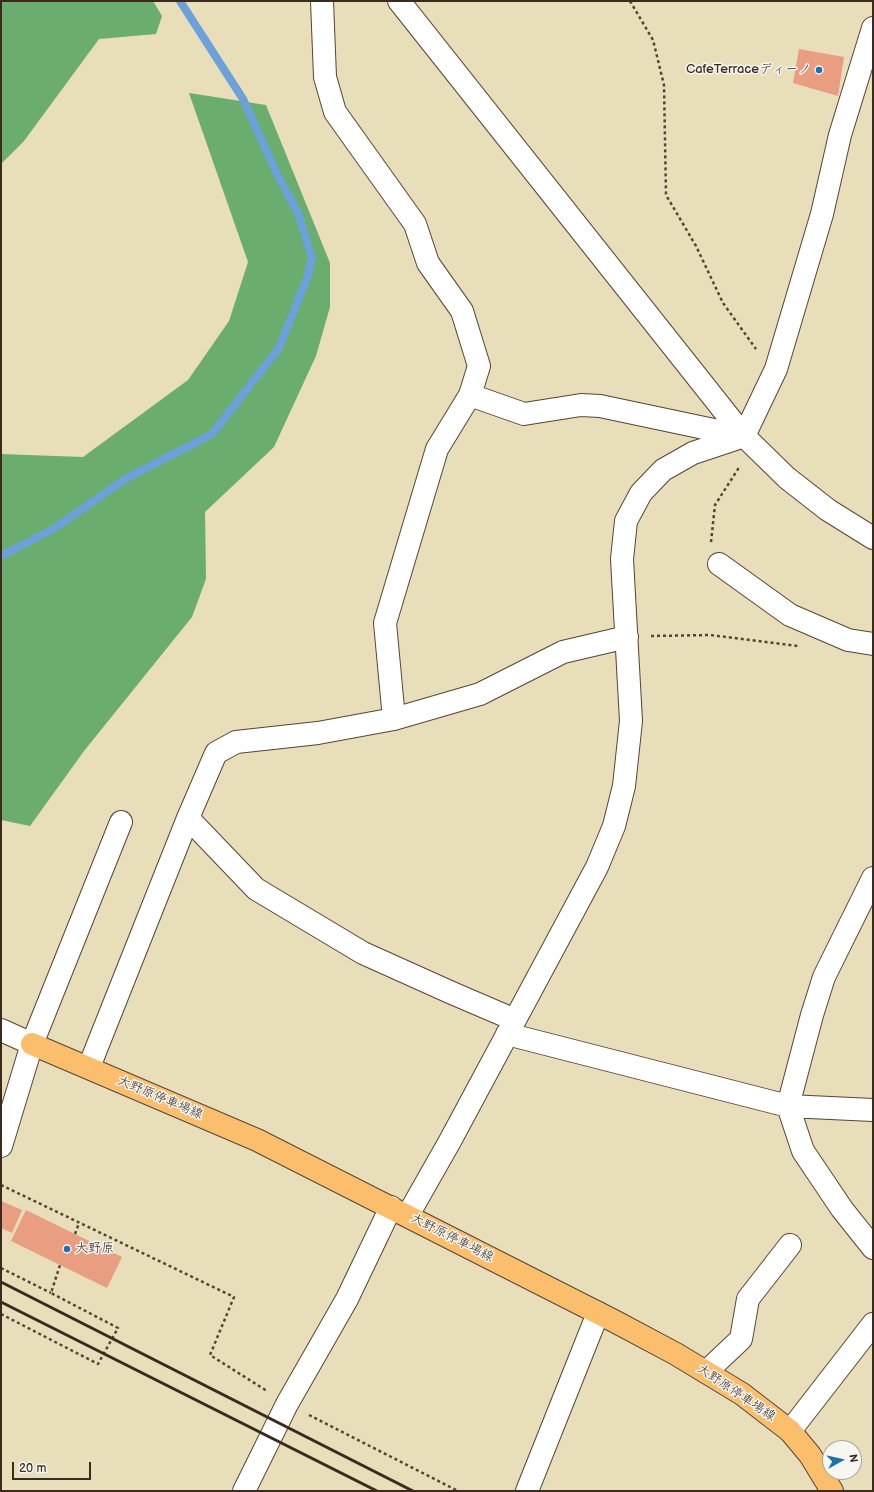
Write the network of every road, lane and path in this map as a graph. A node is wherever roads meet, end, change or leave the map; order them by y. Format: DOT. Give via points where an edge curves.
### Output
graph roads {
  1 [pos="322,1"];
  2 [pos="399,1"];
  3 [pos="630,1"];
  4 [pos="873,28"];
  5 [pos="776,369"];
  6 [pos="470,395"];
  7 [pos="748,441"];
  8 [pos="873,538"];
  9 [pos="719,564"];
  10 [pos="627,637"];
  11 [pos="873,644"];
  12 [pos="800,647"];
  13 [pos="394,719"];
  14 [pos="188,818"];
  15 [pos="121,822"];
  16 [pos="873,878"];
  17 [pos="865,911"];
  18 [pos="511,1027"];
  19 [pos="1,1030"];
  20 [pos="32,1044"];
  21 [pos="89,1067"];
  22 [pos="788,1106"];
  23 [pos="873,1110"];
  24 [pos="1,1146"];
  25 [pos="1,1185"];
  26 [pos="399,1211"];
  27 [pos="79,1223"];
  28 [pos="75,1234"];
  29 [pos="790,1245"];
  30 [pos="873,1248"];
  31 [pos="60,1265"];
  32 [pos="1,1268"];
  33 [pos="51,1293"];
  34 [pos="598,1312"];
  35 [pos="1,1314"];
  36 [pos="873,1324"];
  37 [pos="706,1372"];
  38 [pos="287,1404"];
  39 [pos="790,1431"];
  40 [pos="244,1491"];
  41 [pos="458,1491"];
  42 [pos="527,1491"];
  43 [pos="832,1491"];
  1 -- 6 [label="street" via="325,77 335,112 415,224 428,263 462,311 479,366"];
  2 -- 7 [label="street"];
  3 -- 5 [label="path" via="653,40 664,85 666,196 696,246 724,303 755,348"];
  4 -- 5 [label="street" via="840,135 822,214"];
  5 -- 7 [label="street"];
  6 -- 7 [label="street" via="524,414 581,405 600,406"];
  6 -- 13 [label="street" via="437,449 385,623"];
  7 -- 8 [label="street" via="787,478 828,510"];
  7 -- 9 [label="path" via="715,505 711,542"];
  7 -- 10 [label="street" via="693,453 663,470 640,493 626,521 623,552"];
  9 -- 11 [label="street" via="790,615 848,640"];
  10 -- 12 [label="path" via="710,635"];
  10 -- 13 [label="street" via="563,652 480,694"];
  10 -- 18 [label="street" via="631,721 624,786 614,826 598,867"];
  13 -- 14 [label="street" via="318,733 236,742 216,753"];
  14 -- 18 [label="street" via="256,889 363,953 452,993"];
  14 -- 21 [label="street"];
  15 -- 20 [label="street"];
  16 -- 17 [label="street"];
  17 -- 22 [label="street" via="824,978"];
  18 -- 22 [label="street"];
  18 -- 26 [label="street" via="450,1142"];
  19 -- 20 [label="street"];
  20 -- 21 [label="main road, 大野原停車場線"];
  20 -- 24 [label="street"];
  21 -- 26 [label="main road, 大野原停車場線" via="257,1140"];
  22 -- 23 [label="street"];
  22 -- 30 [label="street" via="804,1151 842,1209"];
  25 -- 27 [label="path"];
  26 -- 34 [label="main road, 大野原停車場線"];
  26 -- 38 [label="street"];
  27 -- 28 [label="path"];
  27 -- 38 [label="path" via="234,1297 210,1355"];
  29 -- 37 [label="street" via="748,1299 741,1339"];
  31 -- 33 [label="path"];
  32 -- 33 [label="path"];
  33 -- 35 [label="path" via="118,1328 98,1364"];
  34 -- 37 [label="main road, 大野原停車場線"];
  34 -- 42 [label="street"];
  36 -- 39 [label="street"];
  37 -- 39 [label="main road, 大野原停車場線" via="742,1394"];
  38 -- 40 [label="street"];
  38 -- 41 [label="path"];
  39 -- 43 [label="main road, 大野原停車場線" via="810,1455"];
}
